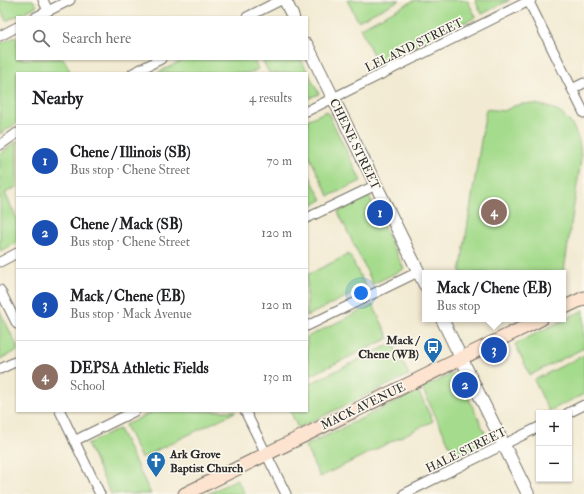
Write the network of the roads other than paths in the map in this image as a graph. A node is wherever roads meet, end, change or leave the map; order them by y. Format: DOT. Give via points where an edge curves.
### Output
graph roads {
  1 [pos="43,0"];
  2 [pos="70,0"];
  3 [pos="281,0"];
  4 [pos="285,0"];
  5 [pos="530,0"];
  6 [pos="48,11"];
  7 [pos="38,16"];
  8 [pos="249,16"];
  9 [pos="293,16"];
  10 [pos="16,28"];
  11 [pos="0,36"];
  12 [pos="308,47"];
  13 [pos="159,60"];
  14 [pos="135,72"];
  15 [pos="584,82"];
  16 [pos="572,89"];
  17 [pos="333,98"];
  18 [pos="308,110"];
  19 [pos="584,113"];
  20 [pos="16,134"];
  21 [pos="0,145"];
  22 [pos="376,185"];
  23 [pos="308,218"];
  24 [pos="16,254"];
  25 [pos="0,262"];
  26 [pos="418,272"];
  27 [pos="422,279"];
  28 [pos="0,290"];
  29 [pos="584,298"];
  30 [pos="566,307"];
  31 [pos="16,322"];
  32 [pos="443,322"];
  33 [pos="535,322"];
  34 [pos="308,326"];
  35 [pos="461,358"];
  36 [pos="16,361"];
  37 [pos="0,369"];
  38 [pos="584,405"];
  39 [pos="572,411"];
  40 [pos="60,412"];
  41 [pos="133,412"];
  42 [pos="245,412"];
  43 [pos="536,429"];
  44 [pos="74,441"];
  45 [pos="504,445"];
  46 [pos="266,454"];
  47 [pos="100,494"];
  48 [pos="185,494"];
  49 [pos="286,494"];
  50 [pos="404,494"];
  51 [pos="528,494"];
  1 -- 6 [label="street"];
  2 -- 6 [label="street"];
  3 -- 8 [label="street"];
  4 -- 9 [label="street"];
  5 -- 16 [label="street"];
  5 -- 17 [label="street, LELAND STREET"];
  6 -- 7 [label="street"];
  10 -- 11 [label="street"];
  12 -- 17 [label="street, CHENE STREET"];
  13 -- 14 [label="street"];
  15 -- 16 [label="street"];
  16 -- 19 [label="street"];
  17 -- 18 [label="street, LELAND STREET"];
  17 -- 22 [label="street, CHENE STREET"];
  20 -- 21 [label="street"];
  22 -- 23 [label="street"];
  22 -- 26 [label="street, CHENE STREET"];
  24 -- 25 [label="street"];
  26 -- 27 [label="street, CHENE STREET"];
  26 -- 34 [label="street"];
  28 -- 31 [label="street"];
  29 -- 30 [label="main road"];
  32 -- 35 [label="street"];
  33 -- 35 [label="main road, MACK AVENUE"];
  35 -- 45 [label="street"];
  35 -- 46 [label="main road, MACK AVENUE"];
  36 -- 37 [label="street"];
  38 -- 39 [label="street"];
  40 -- 44 [label="street"];
  41 -- 44 [label="street"];
  42 -- 46 [label="street"];
  43 -- 45 [label="street, HALE STREET"];
  44 -- 47 [label="street"];
  45 -- 50 [label="street, HALE STREET"];
  45 -- 51 [label="street"];
  46 -- 48 [label="main road, MACK AVENUE"];
  46 -- 49 [label="street"];
}
